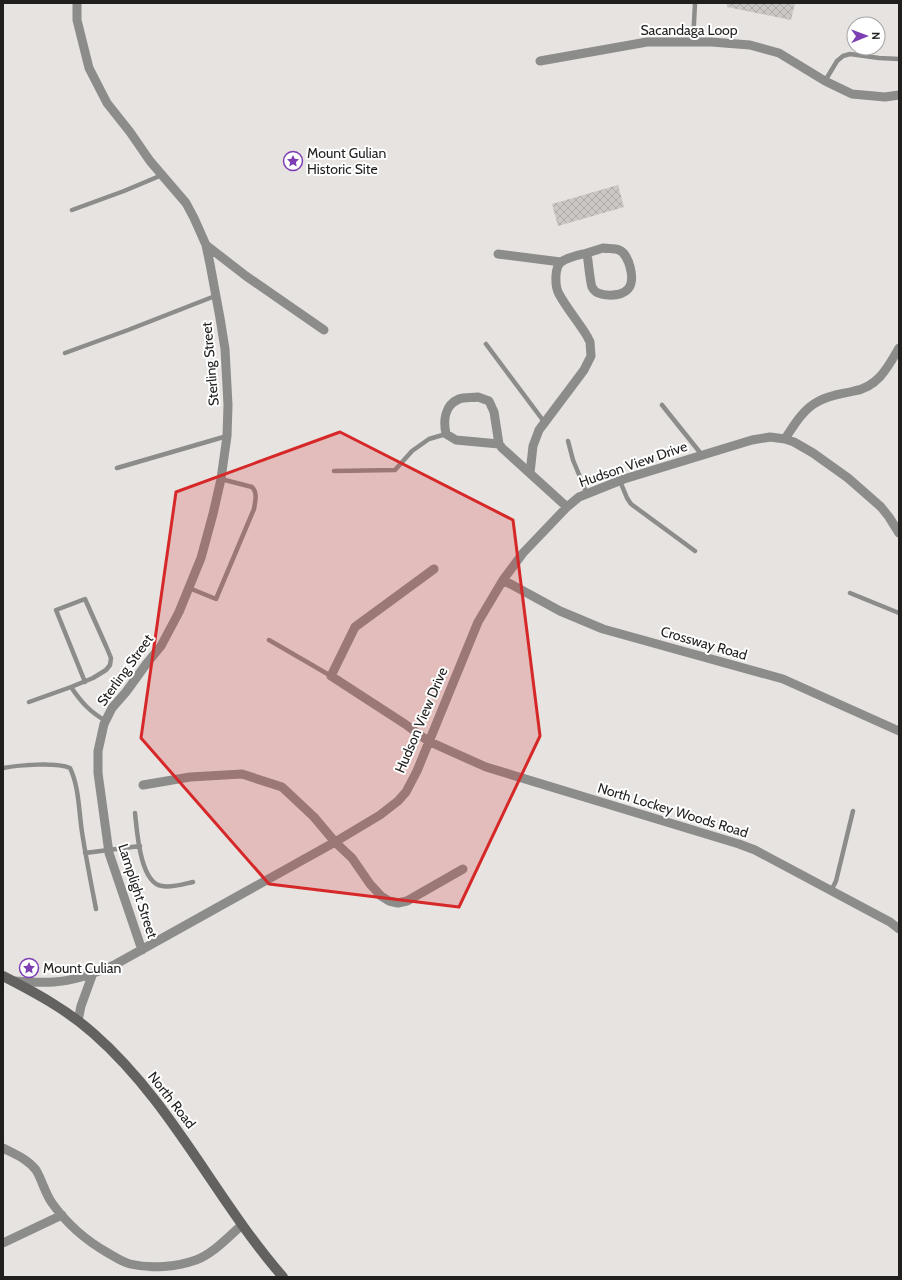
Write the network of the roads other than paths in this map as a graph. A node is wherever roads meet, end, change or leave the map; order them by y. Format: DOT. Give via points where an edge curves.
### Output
graph roads {
  1 [pos="77,3"];
  2 [pos="695,3"];
  3 [pos="693,42"];
  4 [pos="899,59"];
  5 [pos="540,61"];
  6 [pos="825,81"];
  7 [pos="899,95"];
  8 [pos="162,175"];
  9 [pos="72,210"];
  10 [pos="206,245"];
  11 [pos="588,253"];
  12 [pos="498,254"];
  13 [pos="561,262"];
  14 [pos="216,296"];
  15 [pos="324,330"];
  16 [pos="486,344"];
  17 [pos="899,348"];
  18 [pos="65,353"];
  19 [pos="662,405"];
  20 [pos="545,423"];
  21 [pos="446,434"];
  22 [pos="227,436"];
  23 [pos="784,440"];
  24 [pos="568,441"];
  25 [pos="499,444"];
  26 [pos="702,455"];
  27 [pos="117,468"];
  28 [pos="334,471"];
  29 [pos="530,473"];
  30 [pos="221,479"];
  31 [pos="620,481"];
  32 [pos="586,494"];
  33 [pos="567,507"];
  34 [pos="899,533"];
  35 [pos="695,550"];
  36 [pos="434,569"];
  37 [pos="503,580"];
  38 [pos="189,588"];
  39 [pos="850,593"];
  40 [pos="899,613"];
  41 [pos="269,640"];
  42 [pos="331,676"];
  43 [pos="85,682"];
  44 [pos="71,687"];
  45 [pos="29,702"];
  46 [pos="106,721"];
  47 [pos="102,731"];
  48 [pos="899,731"];
  49 [pos="428,741"];
  50 [pos="3,768"];
  51 [pos="143,785"];
  52 [pos="853,811"];
  53 [pos="135,814"];
  54 [pos="335,842"];
  55 [pos="140,846"];
  56 [pos="109,851"];
  57 [pos="85,853"];
  58 [pos="463,869"];
  59 [pos="193,882"];
  60 [pos="831,891"];
  61 [pos="96,909"];
  62 [pos="898,928"];
  63 [pos="142,950"];
  64 [pos="93,973"];
  65 [pos="3,976"];
  66 [pos="14,981"];
  67 [pos="78,1021"];
  68 [pos="3,1148"];
  69 [pos="62,1215"];
  70 [pos="242,1225"];
  71 [pos="3,1243"];
  72 [pos="283,1277"];
  1 -- 8 [label="street, Sterling Street" via="77,20 89,68 107,102"];
  2 -- 3 [label="lane"];
  3 -- 5 [label="street, Sacandaga Loop" via="647,42"];
  3 -- 6 [label="street, Sacandaga Loop" via="750,45 778,53"];
  4 -- 6 [label="lane" via="850,54 843,56"];
  6 -- 7 [label="street, Sacandaga Loop" via="852,94 885,97"];
  8 -- 9 [label="lane"];
  8 -- 10 [label="street, Sterling Street" via="186,203"];
  10 -- 14 [label="street, Sterling Street"];
  10 -- 15 [label="street"];
  11 -- 11 [label="street" via="603,248 623,252 631,269 631,283 628,289 620,294 598,293 592,287"];
  11 -- 13 [label="street"];
  12 -- 13 [label="street"];
  13 -- 20 [label="street" via="556,274 558,293 587,336 591,356 584,370"];
  14 -- 18 [label="lane"];
  14 -- 22 [label="street, Sterling Street" via="225,349"];
  16 -- 20 [label="lane"];
  17 -- 23 [label="street" via="876,382 869,387 818,401 805,411"];
  19 -- 26 [label="lane"];
  20 -- 29 [label="street" via="539,430 533,446"];
  21 -- 25 [label="street" via="456,440"];
  21 -- 25 [label="street" via="446,415 451,404 461,399 478,397 489,401 494,412"];
  21 -- 28 [label="lane" via="429,439 412,451 395,470"];
  22 -- 27 [label="lane"];
  22 -- 30 [label="street, Sterling Street"];
  23 -- 26 [label="street, Hudson View Drive" via="770,437 752,440"];
  23 -- 34 [label="street, Hudson View Drive" via="794,442 813,453 848,478 881,507"];
  24 -- 32 [label="lane"];
  25 -- 29 [label="street"];
  26 -- 31 [label="street, Hudson View Drive"];
  29 -- 33 [label="street"];
  30 -- 38 [label="street, Sterling Street" via="201,558"];
  30 -- 38 [label="lane" via="252,487 256,495 254,509 216,600"];
  31 -- 32 [label="street, Hudson View Drive"];
  31 -- 35 [label="lane" via="631,504"];
  32 -- 33 [label="street, Hudson View Drive"];
  33 -- 37 [label="street, Hudson View Drive" via="524,553"];
  36 -- 42 [label="street" via="355,627"];
  37 -- 48 [label="street, Crossway Road" via="560,611 603,629 783,680"];
  37 -- 49 [label="street, Hudson View Drive" via="478,622"];
  38 -- 46 [label="street, Sterling Street" via="161,646 112,708"];
  39 -- 40 [label="lane"];
  41 -- 42 [label="lane"];
  42 -- 49 [label="street, North Lockey Woods Road"];
  43 -- 43 [label="lane" via="106,670 110,664 110,658 85,599 56,610"];
  43 -- 44 [label="lane"];
  44 -- 45 [label="lane"];
  44 -- 46 [label="lane" via="94,715"];
  46 -- 47 [label="street, Sterling Street"];
  47 -- 56 [label="street, Lamplight Street" via="98,751 98,774"];
  49 -- 54 [label="street, Hudson View Drive" via="406,792 398,801"];
  49 -- 60 [label="street, North Lockey Woods Road" via="486,767 739,844"];
  50 -- 57 [label="lane" via="48,765 70,768 76,789"];
  51 -- 54 [label="street" via="190,777 242,774 282,787 314,817"];
  52 -- 60 [label="lane" via="836,881"];
  53 -- 55 [label="lane"];
  54 -- 58 [label="street" via="352,858 381,896 393,902 407,901"];
  54 -- 63 [label="street, Hudson View Drive"];
  55 -- 56 [label="lane"];
  55 -- 59 [label="lane" via="145,868 152,882 162,886"];
  56 -- 57 [label="lane"];
  56 -- 63 [label="street, Lamplight Street"];
  57 -- 61 [label="lane"];
  60 -- 62 [label="street, North Lockey Woods Road"];
  63 -- 64 [label="street, Lamplight Street"];
  64 -- 66 [label="street, Lamplight Street" via="56,982"];
  64 -- 67 [label="street"];
  65 -- 66 [label="main road, North Road"];
  66 -- 67 [label="main road, North Road"];
  67 -- 70 [label="main road, North Road" via="121,1060 147,1090 182,1136"];
  68 -- 69 [label="street" via="24,1159 35,1169 51,1202"];
  69 -- 70 [label="street" via="77,1233 92,1244 130,1264 152,1267 180,1265 198,1259"];
  69 -- 71 [label="street"];
  70 -- 72 [label="main road, North Road"];
}
